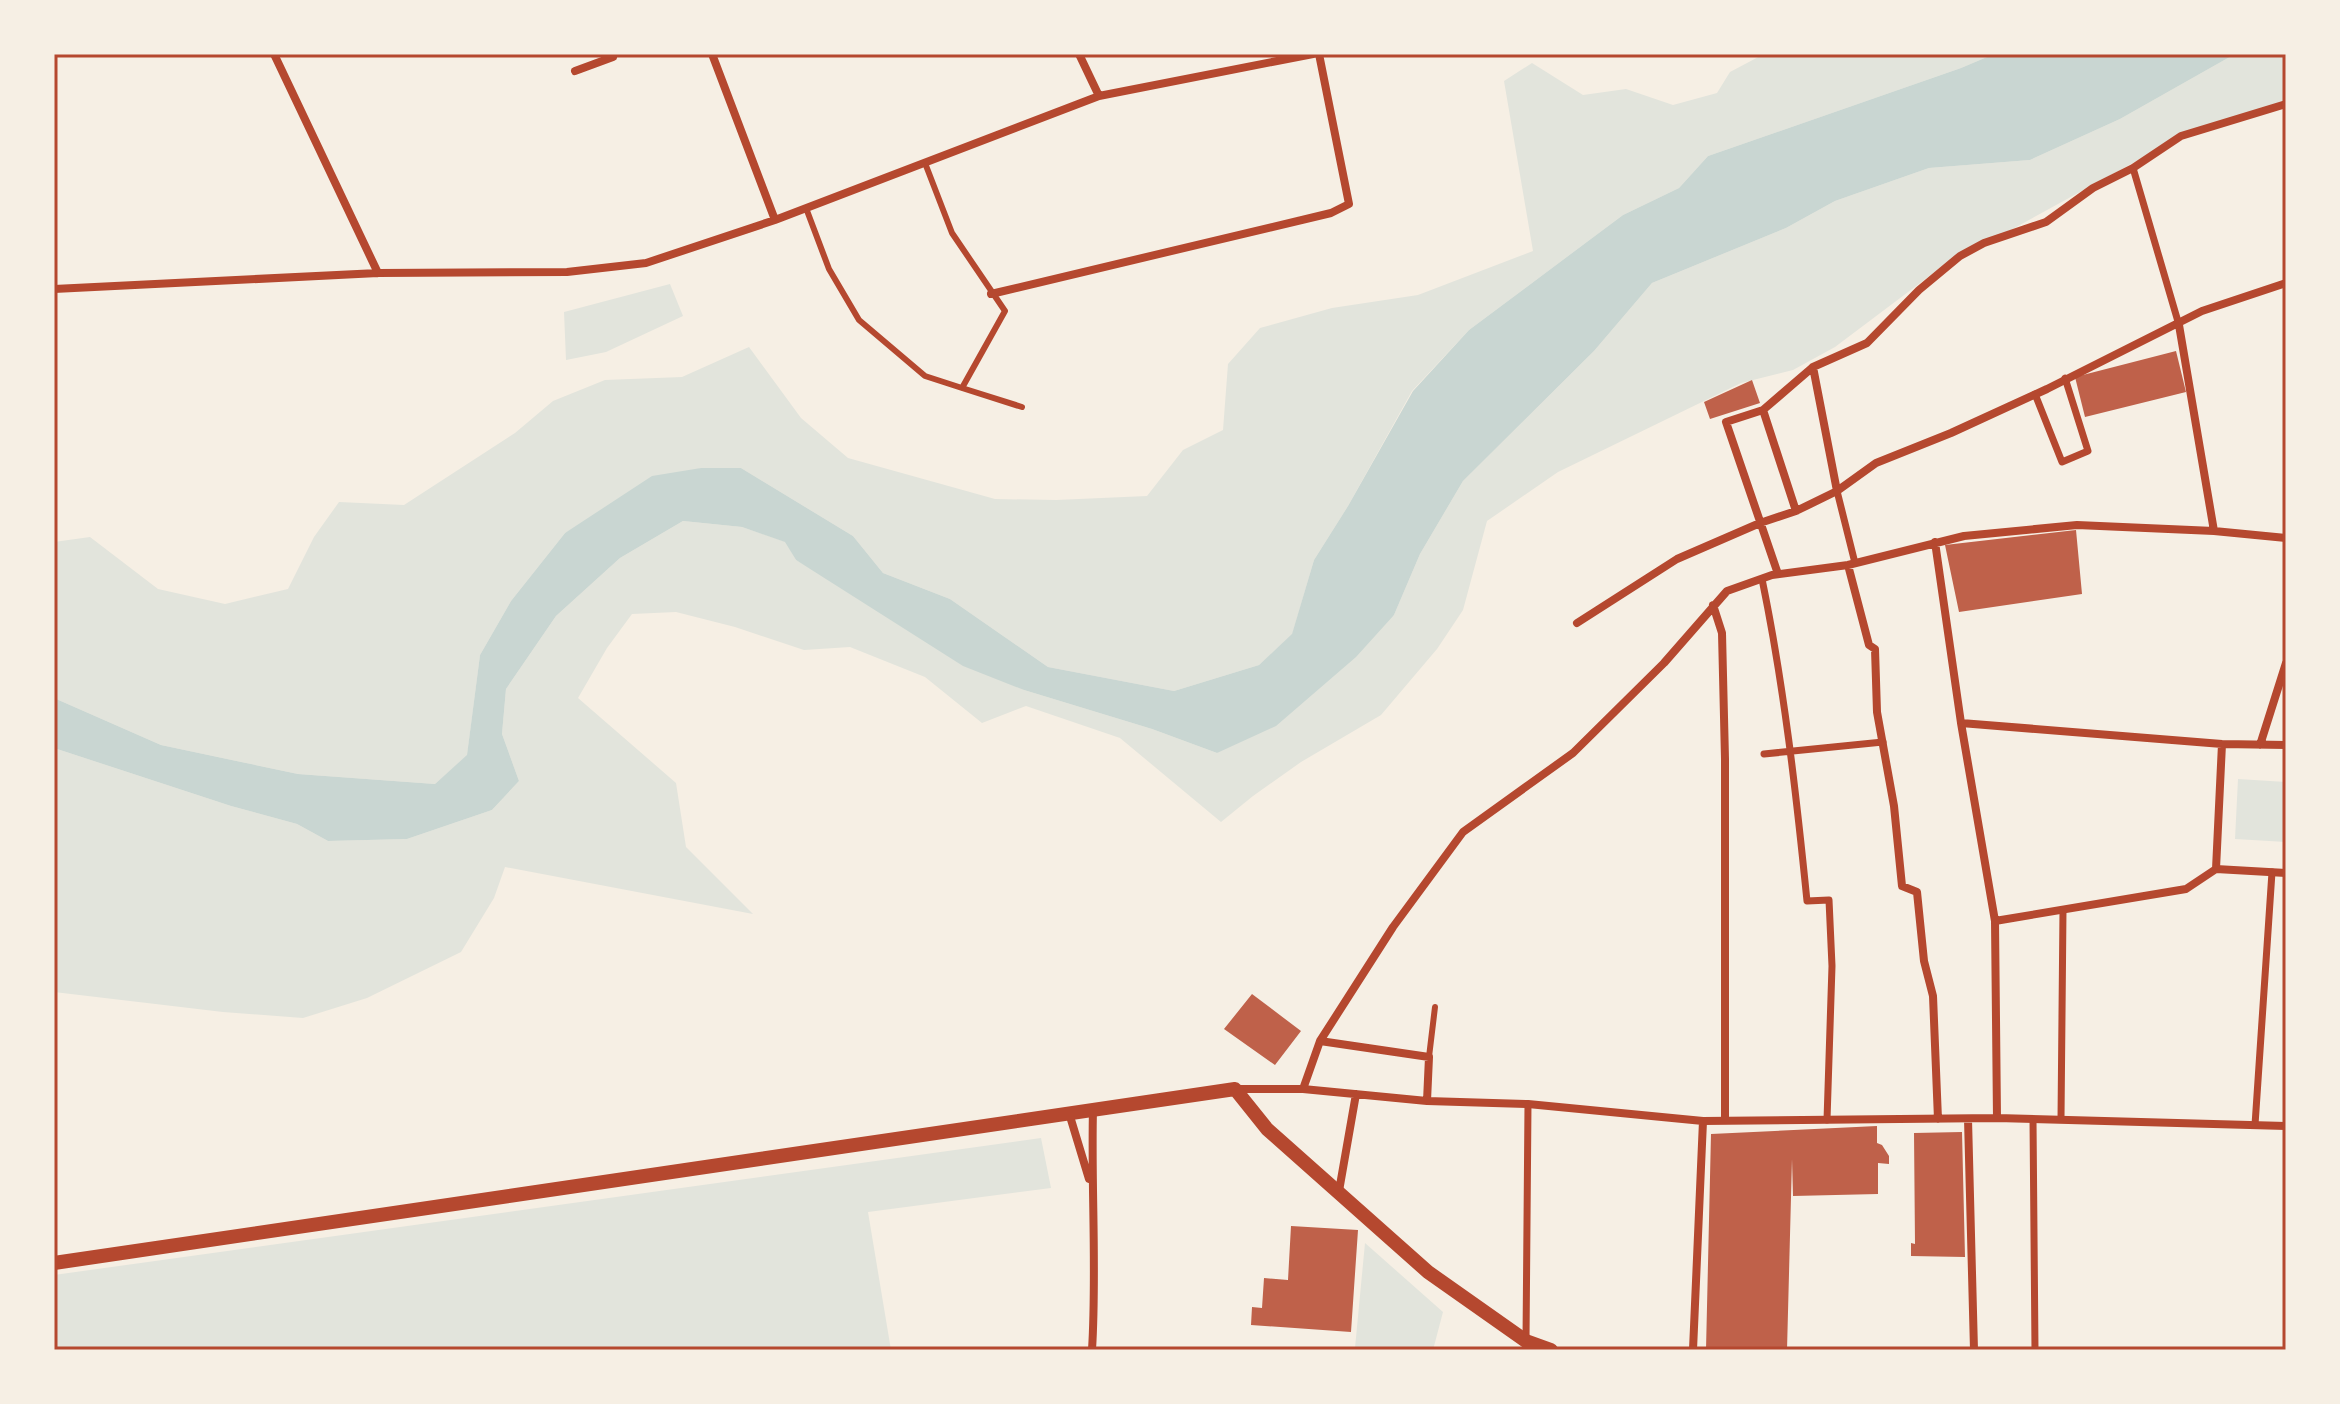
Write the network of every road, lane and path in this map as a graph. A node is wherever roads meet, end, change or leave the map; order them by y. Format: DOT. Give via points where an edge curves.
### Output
graph roads {
  1 [pos="274,54"];
  2 [pos="712,54"];
  3 [pos="1079,54"];
  4 [pos="1316,54"];
  5 [pos="615,55"];
  6 [pos="575,71"];
  7 [pos="1099,96"];
  8 [pos="2286,104"];
  9 [pos="925,163"];
  10 [pos="2133,168"];
  11 [pos="806,208"];
  12 [pos="775,220"];
  13 [pos="378,273"];
  14 [pos="2286,283"];
  15 [pos="54,289"];
  16 [pos="991,294"];
  17 [pos="2179,325"];
  18 [pos="1813,367"];
  19 [pos="2065,378"];
  20 [pos="962,388"];
  21 [pos="2035,394"];
  22 [pos="1022,407"];
  23 [pos="1763,410"];
  24 [pos="1837,491"];
  25 [pos="1796,511"];
  26 [pos="1760,523"];
  27 [pos="2214,531"];
  28 [pos="2286,538"];
  29 [pos="1935,542"];
  30 [pos="1852,564"];
  31 [pos="1778,574"];
  32 [pos="1762,579"];
  33 [pos="1713,605"];
  34 [pos="1577,623"];
  35 [pos="2286,663"];
  36 [pos="1961,723"];
  37 [pos="1883,742"];
  38 [pos="2222,744"];
  39 [pos="2260,745"];
  40 [pos="2286,745"];
  41 [pos="1792,751"];
  42 [pos="1764,754"];
  43 [pos="2216,869"];
  44 [pos="2272,872"];
  45 [pos="2286,873"];
  46 [pos="2063,910"];
  47 [pos="1995,921"];
  48 [pos="1435,1007"];
  49 [pos="1320,1041"];
  50 [pos="1429,1057"];
  51 [pos="1235,1089"];
  52 [pos="1303,1089"];
  53 [pos="1356,1094"];
  54 [pos="1427,1101"];
  55 [pos="1528,1104"];
  56 [pos="1093,1109"];
  57 [pos="1069,1113"];
  58 [pos="1997,1118"];
  59 [pos="1938,1119"];
  60 [pos="1968,1119"];
  61 [pos="2033,1119"];
  62 [pos="2061,1119"];
  63 [pos="1827,1120"];
  64 [pos="1703,1121"];
  65 [pos="1725,1121"];
  66 [pos="2255,1125"];
  67 [pos="2286,1126"];
  68 [pos="1091,1188"];
  69 [pos="1339,1191"];
  70 [pos="54,1263"];
  71 [pos="1526,1341"];
  72 [pos="1092,1350"];
  73 [pos="1551,1350"];
  74 [pos="1693,1350"];
  75 [pos="1974,1350"];
  76 [pos="2035,1350"];
  1 -- 13 [label="street"];
  2 -- 12 [label="street"];
  3 -- 7 [label="street"];
  4 -- 7 [label="street"];
  4 -- 16 [label="street" via="1349,204 1331,213"];
  5 -- 6 [label="street"];
  7 -- 9 [label="street"];
  8 -- 10 [label="street" via="2181,136"];
  9 -- 11 [label="street"];
  9 -- 16 [label="lane" via="952,233"];
  10 -- 17 [label="street"];
  10 -- 18 [label="street" via="2093,188 2046,222 1960,256 1867,343"];
  11 -- 12 [label="street"];
  11 -- 20 [label="lane" via="829,269 859,320 925,376"];
  12 -- 13 [label="street" via="646,263 567,272"];
  13 -- 15 [label="street"];
  14 -- 17 [label="street" via="2202,311"];
  16 -- 20 [label="lane" via="1005,311"];
  17 -- 19 [label="street"];
  17 -- 27 [label="street"];
  18 -- 23 [label="street"];
  18 -- 24 [label="street"];
  19 -- 21 [label="street"];
  19 -- 21 [label="street" via="2088,451 2062,462"];
  20 -- 22 [label="lane"];
  21 -- 24 [label="street" via="1876,463"];
  23 -- 25 [label="street"];
  23 -- 26 [label="street" via="1726,422"];
  24 -- 25 [label="street"];
  24 -- 30 [label="street"];
  25 -- 26 [label="street"];
  26 -- 31 [label="street"];
  26 -- 34 [label="street" via="1677,559"];
  27 -- 28 [label="street"];
  27 -- 29 [label="street" via="2077,525"];
  29 -- 30 [label="street"];
  29 -- 36 [label="street"];
  30 -- 31 [label="street"];
  30 -- 37 [label="street" via="1869,645 1875,649"];
  31 -- 32 [label="street"];
  32 -- 33 [label="street" via="1727,591"];
  32 -- 41 [label="street"];
  33 -- 49 [label="street" via="1664,663 1573,753 1463,832 1393,927"];
  33 -- 65 [label="street" via="1722,633 1728,758"];
  35 -- 39 [label="street"];
  36 -- 38 [label="street"];
  36 -- 47 [label="street"];
  37 -- 41 [label="street"];
  37 -- 59 [label="street" via="1902,886 1917,892 1933,996"];
  38 -- 39 [label="street"];
  38 -- 43 [label="street"];
  39 -- 40 [label="street"];
  41 -- 42 [label="street"];
  41 -- 63 [label="street" via="1807,901 1829,900"];
  43 -- 44 [label="street"];
  43 -- 46 [label="street" via="2186,889"];
  44 -- 45 [label="street"];
  44 -- 66 [label="street"];
  46 -- 47 [label="street"];
  46 -- 62 [label="street"];
  47 -- 58 [label="street"];
  48 -- 50 [label="lane"];
  49 -- 50 [label="street"];
  49 -- 52 [label="street"];
  50 -- 54 [label="street"];
  51 -- 52 [label="street"];
  51 -- 56 [label="street"];
  51 -- 69 [label="street" via="1267,1129"];
  52 -- 53 [label="street"];
  53 -- 54 [label="street"];
  53 -- 69 [label="street"];
  54 -- 55 [label="street"];
  55 -- 64 [label="street"];
  55 -- 71 [label="street"];
  56 -- 57 [label="street"];
  56 -- 68 [label="street"];
  57 -- 68 [label="street"];
  57 -- 70 [label="street"];
  58 -- 60 [label="street"];
  58 -- 61 [label="street"];
  59 -- 60 [label="street"];
  59 -- 63 [label="street"];
  60 -- 75 [label="street"];
  61 -- 62 [label="street"];
  61 -- 76 [label="street"];
  62 -- 66 [label="street"];
  63 -- 65 [label="street"];
  64 -- 65 [label="street"];
  64 -- 74 [label="street"];
  66 -- 67 [label="street"];
  68 -- 72 [label="street"];
  69 -- 71 [label="street" via="1428,1272"];
  71 -- 73 [label="street"];
}
